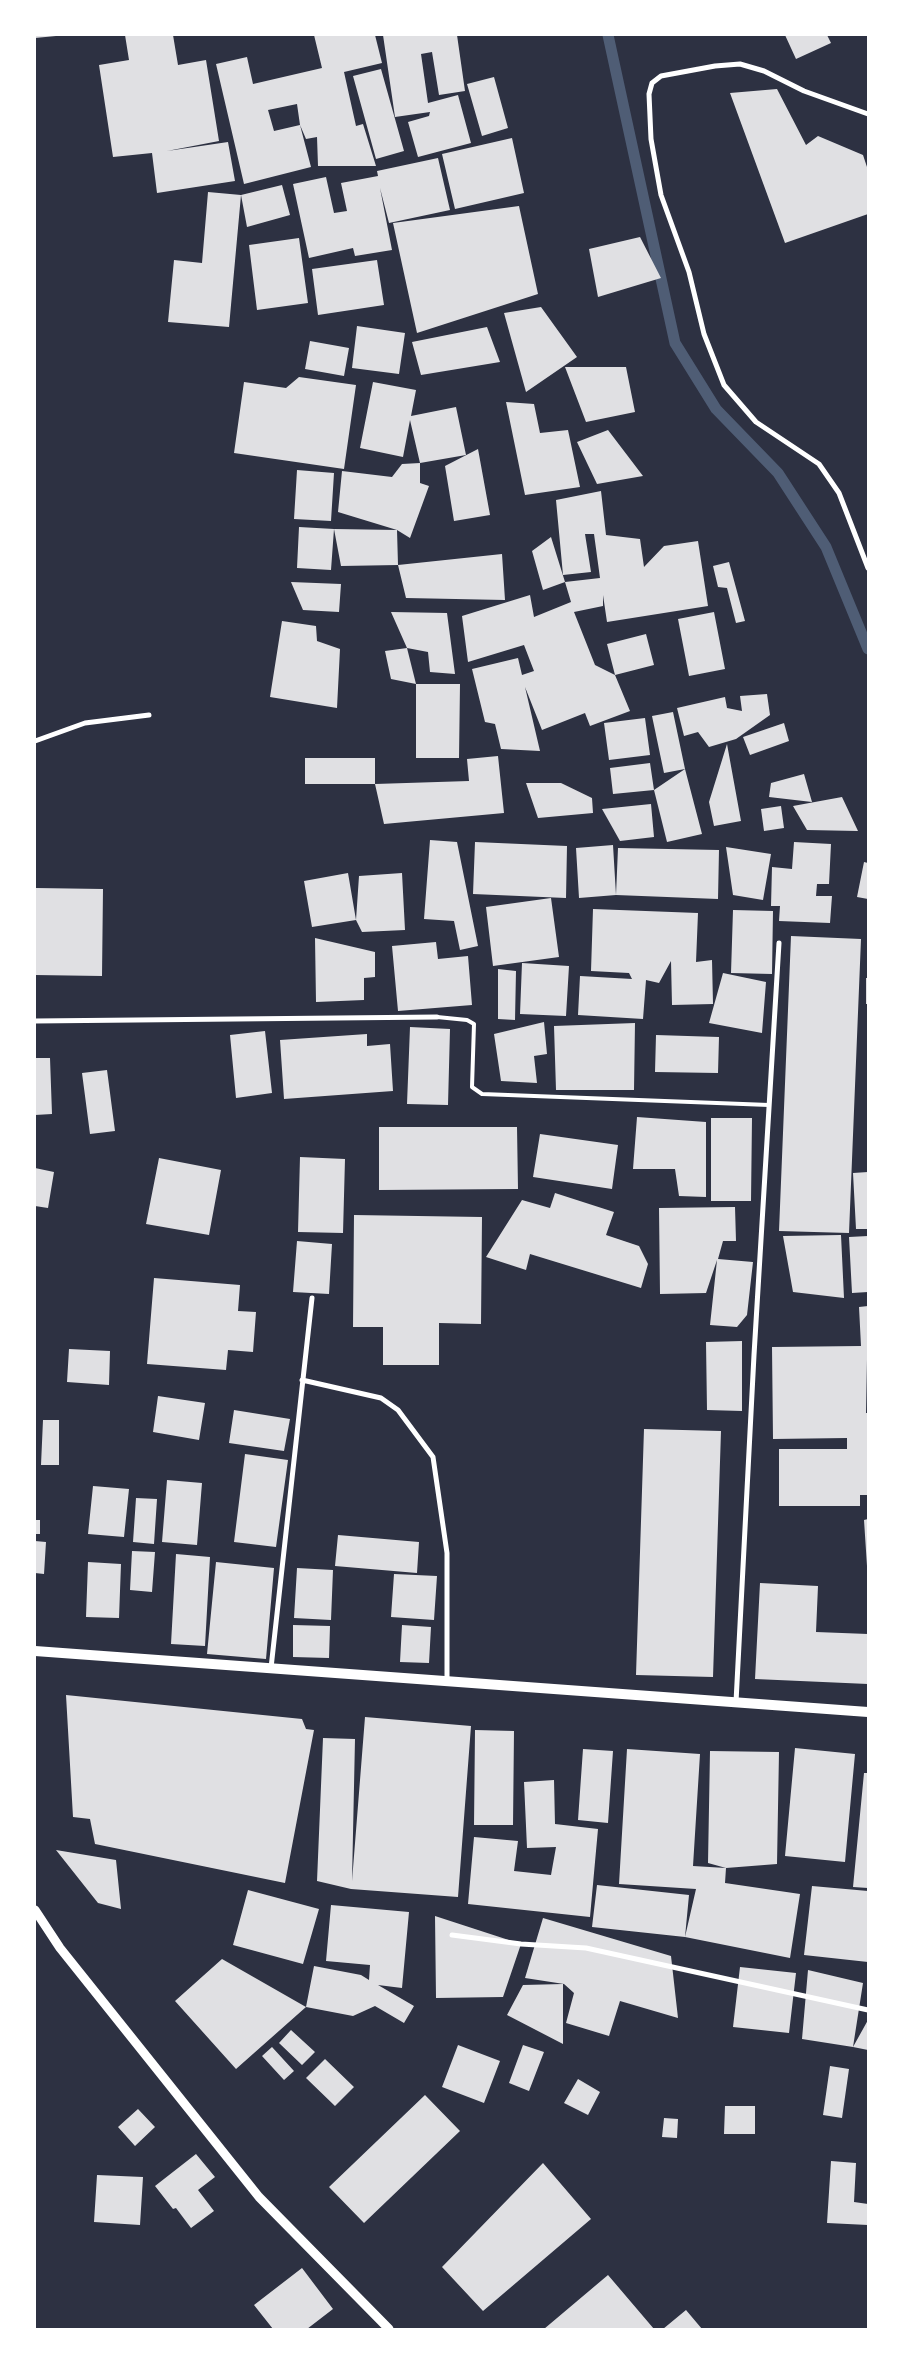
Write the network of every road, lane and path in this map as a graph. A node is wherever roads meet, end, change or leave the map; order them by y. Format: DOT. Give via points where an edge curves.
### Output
graph roads {
  1 [pos="868,114"];
  2 [pos="868,568"];
  3 [pos="149,715"];
  4 [pos="35,741"];
  5 [pos="779,943"];
  6 [pos="437,1017"];
  7 [pos="35,1021"];
  8 [pos="769,1105"];
  9 [pos="312,1298"];
  10 [pos="302,1380"];
  11 [pos="35,1651"];
  12 [pos="271,1669"];
  13 [pos="448,1682"];
  14 [pos="736,1703"];
  15 [pos="868,1712"];
  16 [pos="35,1910"];
  17 [pos="452,1935"];
  18 [pos="868,2010"];
  19 [pos="389,2329"];
  1 -- 2 [label="street" via="740,64 661,76 652,83 648,109 661,195 689,272 704,334 724,385 756,422 819,464 839,493"];
  3 -- 4 [label="street" via="84,723"];
  5 -- 8 [label="street"];
  6 -- 7 [label="street"];
  6 -- 8 [label="lane" via="474,1024 472,1086 482,1094"];
  8 -- 14 [label="street"];
  9 -- 10 [label="street"];
  10 -- 12 [label="street"];
  10 -- 13 [label="street" via="381,1398 398,1410 434,1457 447,1553"];
  11 -- 12 [label="main road"];
  12 -- 13 [label="main road"];
  13 -- 14 [label="main road"];
  14 -- 15 [label="main road"];
  16 -- 19 [label="street" via="60,1948 258,2197"];
  17 -- 18 [label="street" via="586,1948"];
}
